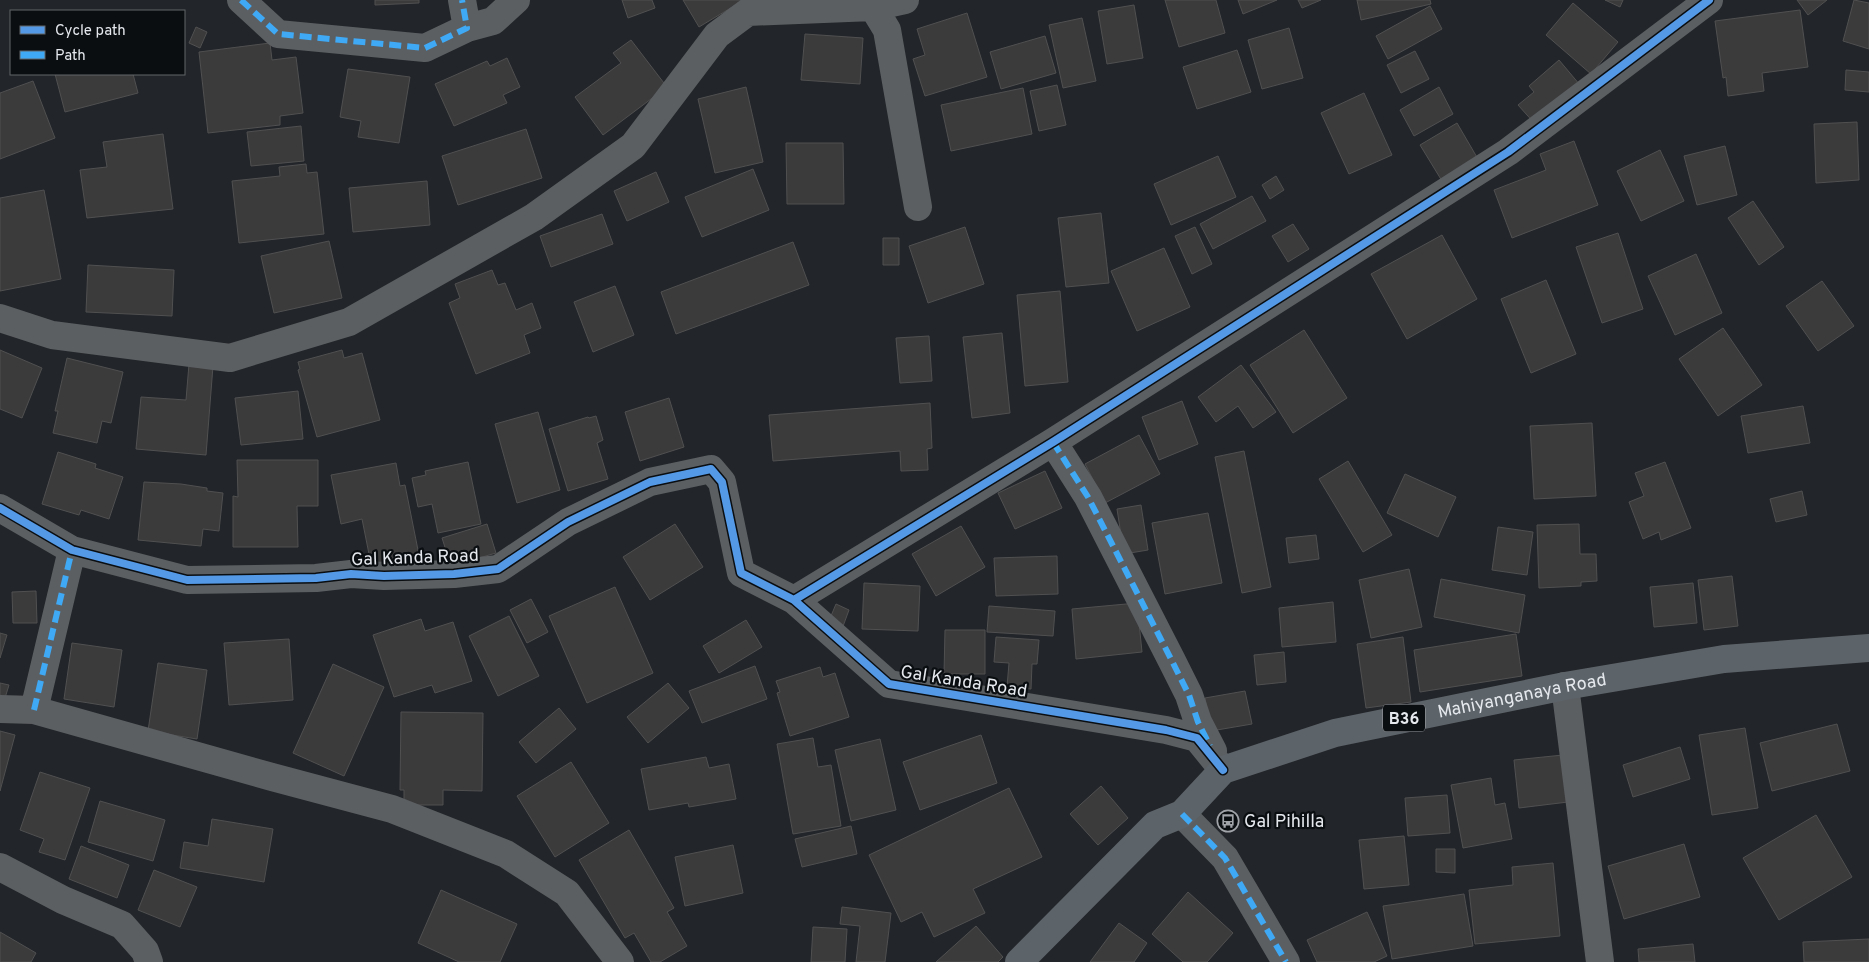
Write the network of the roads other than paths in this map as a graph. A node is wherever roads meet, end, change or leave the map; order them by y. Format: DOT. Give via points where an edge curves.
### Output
graph roads {
  1 [pos="240,0"];
  2 [pos="462,0"];
  3 [pos="516,0"];
  4 [pos="905,0"];
  5 [pos="1710,0"];
  6 [pos="873,7"];
  7 [pos="467,28"];
  8 [pos="918,207"];
  9 [pos="0,318"];
  10 [pos="1053,442"];
  11 [pos="0,508"];
  12 [pos="72,550"];
  13 [pos="794,600"];
  14 [pos="1869,648"];
  15 [pos="1566,686"];
  16 [pos="0,709"];
  17 [pos="34,710"];
  18 [pos="1224,770"];
  19 [pos="1182,814"];
  20 [pos="0,867"];
  21 [pos="150,962"];
  22 [pos="620,962"];
  23 [pos="1019,962"];
  24 [pos="1286,962"];
  25 [pos="1600,962"];
  1 -- 7 [label="street" via="278,34 425,48"];
  2 -- 7 [label="street"];
  3 -- 7 [label="street" via="493,21"];
  4 -- 6 [label="street"];
  5 -- 10 [label="street" via="1508,152"];
  6 -- 8 [label="street" via="887,30"];
  6 -- 9 [label="street" via="748,12 718,35 633,146 534,217 349,322 230,358 52,335"];
  10 -- 13 [label="street"];
  10 -- 18 [label="street" via="1088,497"];
  11 -- 12 [label="street, Gal Kanda Road"];
  12 -- 13 [label="street, Gal Kanda Road" via="187,580 454,574 498,568 568,522 650,482 711,469 722,482 741,573"];
  12 -- 17 [label="street"];
  13 -- 18 [label="street, Gal Kanda Road" via="889,684 1166,730 1197,738"];
  14 -- 15 [label="main road, Mahiyanganaya Road / B36" via="1724,659"];
  15 -- 18 [label="main road, Mahiyanganaya Road / B36" via="1335,732"];
  15 -- 25 [label="street"];
  16 -- 17 [label="street"];
  17 -- 22 [label="street" via="392,808 506,854 567,893"];
  18 -- 19 [label="main road, Mahiyanganaya Road / B36"];
  19 -- 23 [label="main road, Mahiyanganaya Road / B36" via="1155,825"];
  19 -- 24 [label="street" via="1225,858"];
  20 -- 21 [label="street" via="63,900 122,925 146,951"];
}
